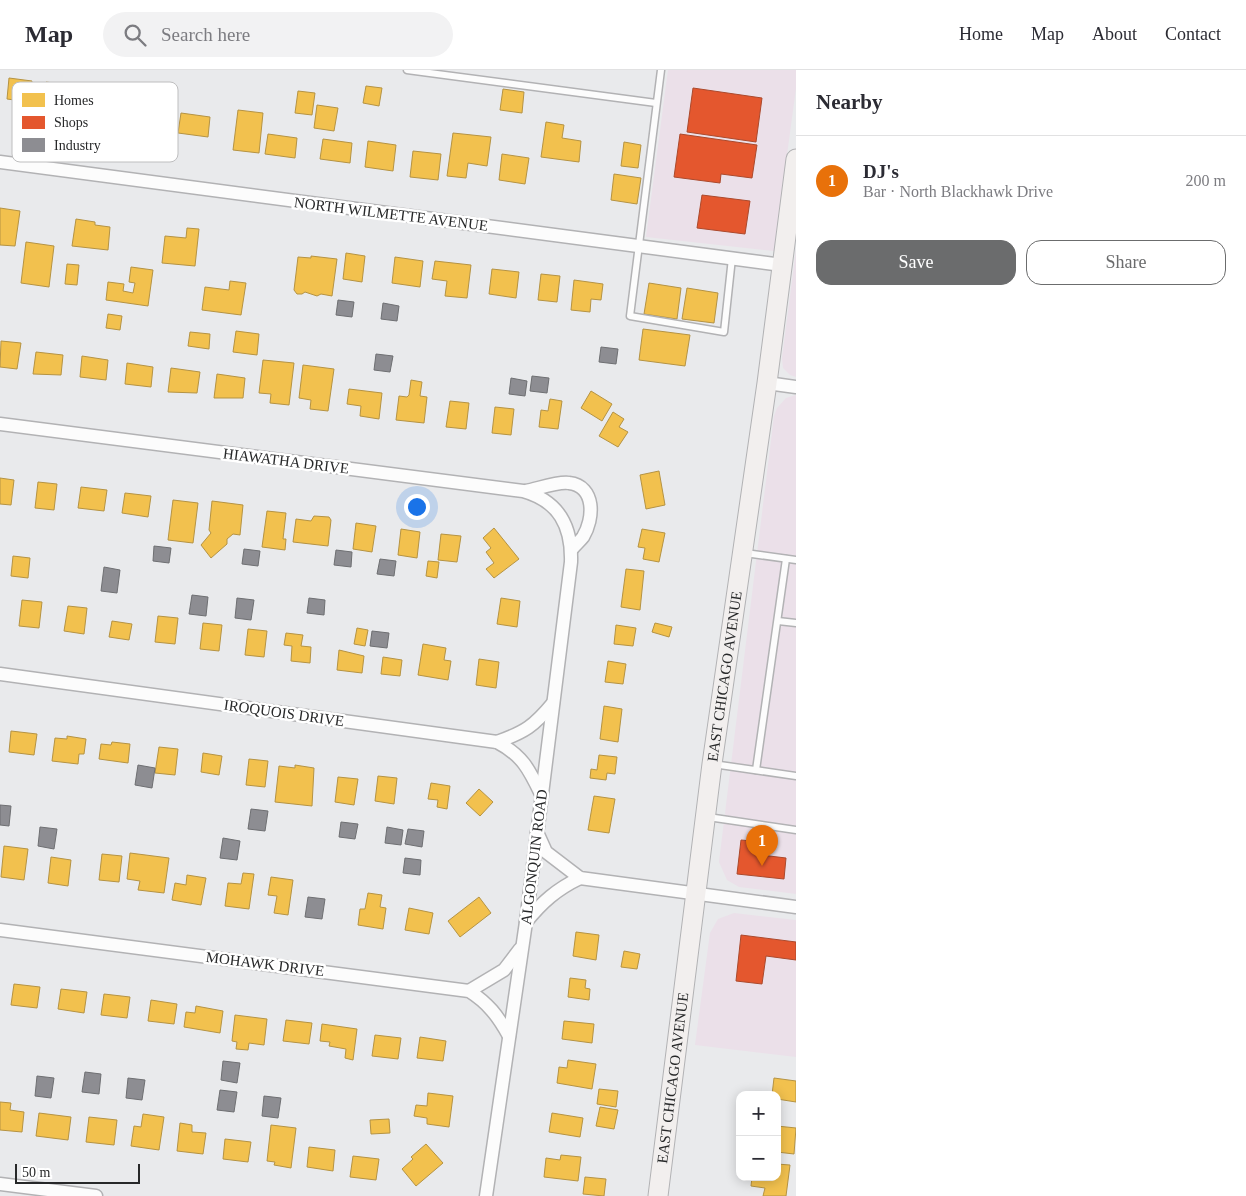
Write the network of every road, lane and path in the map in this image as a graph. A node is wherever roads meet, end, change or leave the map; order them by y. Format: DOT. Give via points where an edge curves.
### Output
graph roads {
  1 [pos="407,70"];
  2 [pos="661,70"];
  3 [pos="656,103"];
  4 [pos="796,159"];
  5 [pos="0,162"];
  6 [pos="638,246"];
  7 [pos="732,258"];
  8 [pos="782,265"];
  9 [pos="767,382"];
  10 [pos="796,387"];
  11 [pos="0,424"];
  12 [pos="523,491"];
  13 [pos="562,518"];
  14 [pos="572,549"];
  15 [pos="742,553"];
  16 [pos="786,559"];
  17 [pos="796,560"];
  18 [pos="778,621"];
  19 [pos="796,623"];
  20 [pos="0,674"];
  21 [pos="553,702"];
  22 [pos="497,742"];
  23 [pos="712,764"];
  24 [pos="756,770"];
  25 [pos="796,776"];
  26 [pos="541,794"];
  27 [pos="705,816"];
  28 [pos="796,830"];
  29 [pos="537,832"];
  30 [pos="580,878"];
  31 [pos="696,894"];
  32 [pos="796,907"];
  33 [pos="526,922"];
  34 [pos="0,930"];
  35 [pos="522,946"];
  36 [pos="469,991"];
  37 [pos="509,1036"];
  38 [pos="0,1184"];
  39 [pos="96,1196"];
  40 [pos="486,1196"];
  41 [pos="658,1196"];
  1 -- 3 [label="lane"];
  2 -- 3 [label="lane"];
  3 -- 6 [label="lane"];
  4 -- 8 [label="main road, EAST CHICAGO AVENUE"];
  5 -- 6 [label="street, NORTH WILMETTE AVENUE"];
  6 -- 7 [label="street, NORTH WILMETTE AVENUE"];
  6 -- 7 [label="lane" via="630,316 724,332"];
  7 -- 8 [label="street, NORTH WILMETTE AVENUE"];
  8 -- 9 [label="main road, EAST CHICAGO AVENUE"];
  9 -- 10 [label="street"];
  9 -- 15 [label="main road, EAST CHICAGO AVENUE"];
  11 -- 12 [label="street, HIAWATHA DRIVE"];
  12 -- 13 [label="street, HIAWATHA DRIVE" via="549,502"];
  12 -- 14 [label="street" via="568,482 586,491 592,504 590,519 583,537"];
  13 -- 14 [label="street, ALGONQUIN ROAD"];
  14 -- 21 [label="street, ALGONQUIN ROAD"];
  15 -- 16 [label="lane"];
  15 -- 23 [label="main road, EAST CHICAGO AVENUE"];
  16 -- 17 [label="lane"];
  16 -- 18 [label="lane"];
  18 -- 19 [label="lane"];
  18 -- 24 [label="lane"];
  20 -- 22 [label="street, IROQUOIS DRIVE"];
  21 -- 22 [label="street" via="537,722"];
  21 -- 26 [label="street, ALGONQUIN ROAD"];
  22 -- 26 [label="street, IROQUOIS DRIVE" via="514,750 529,769"];
  23 -- 24 [label="lane"];
  23 -- 27 [label="main road, EAST CHICAGO AVENUE"];
  24 -- 25 [label="lane"];
  26 -- 29 [label="street, ALGONQUIN ROAD"];
  27 -- 28 [label="lane"];
  27 -- 31 [label="main road, EAST CHICAGO AVENUE"];
  29 -- 30 [label="street" via="546,852"];
  29 -- 33 [label="street, ALGONQUIN ROAD"];
  30 -- 31 [label="street"];
  30 -- 33 [label="street" via="546,898"];
  31 -- 32 [label="street"];
  31 -- 41 [label="main road, EAST CHICAGO AVENUE"];
  33 -- 35 [label="street, ALGONQUIN ROAD"];
  34 -- 36 [label="street, MOHAWK DRIVE"];
  35 -- 36 [label="street" via="504,970"];
  35 -- 37 [label="street, ALGONQUIN ROAD"];
  36 -- 37 [label="street, MOHAWK DRIVE" via="498,1016"];
  37 -- 40 [label="street, ALGONQUIN ROAD"];
  38 -- 39 [label="street"];
}
